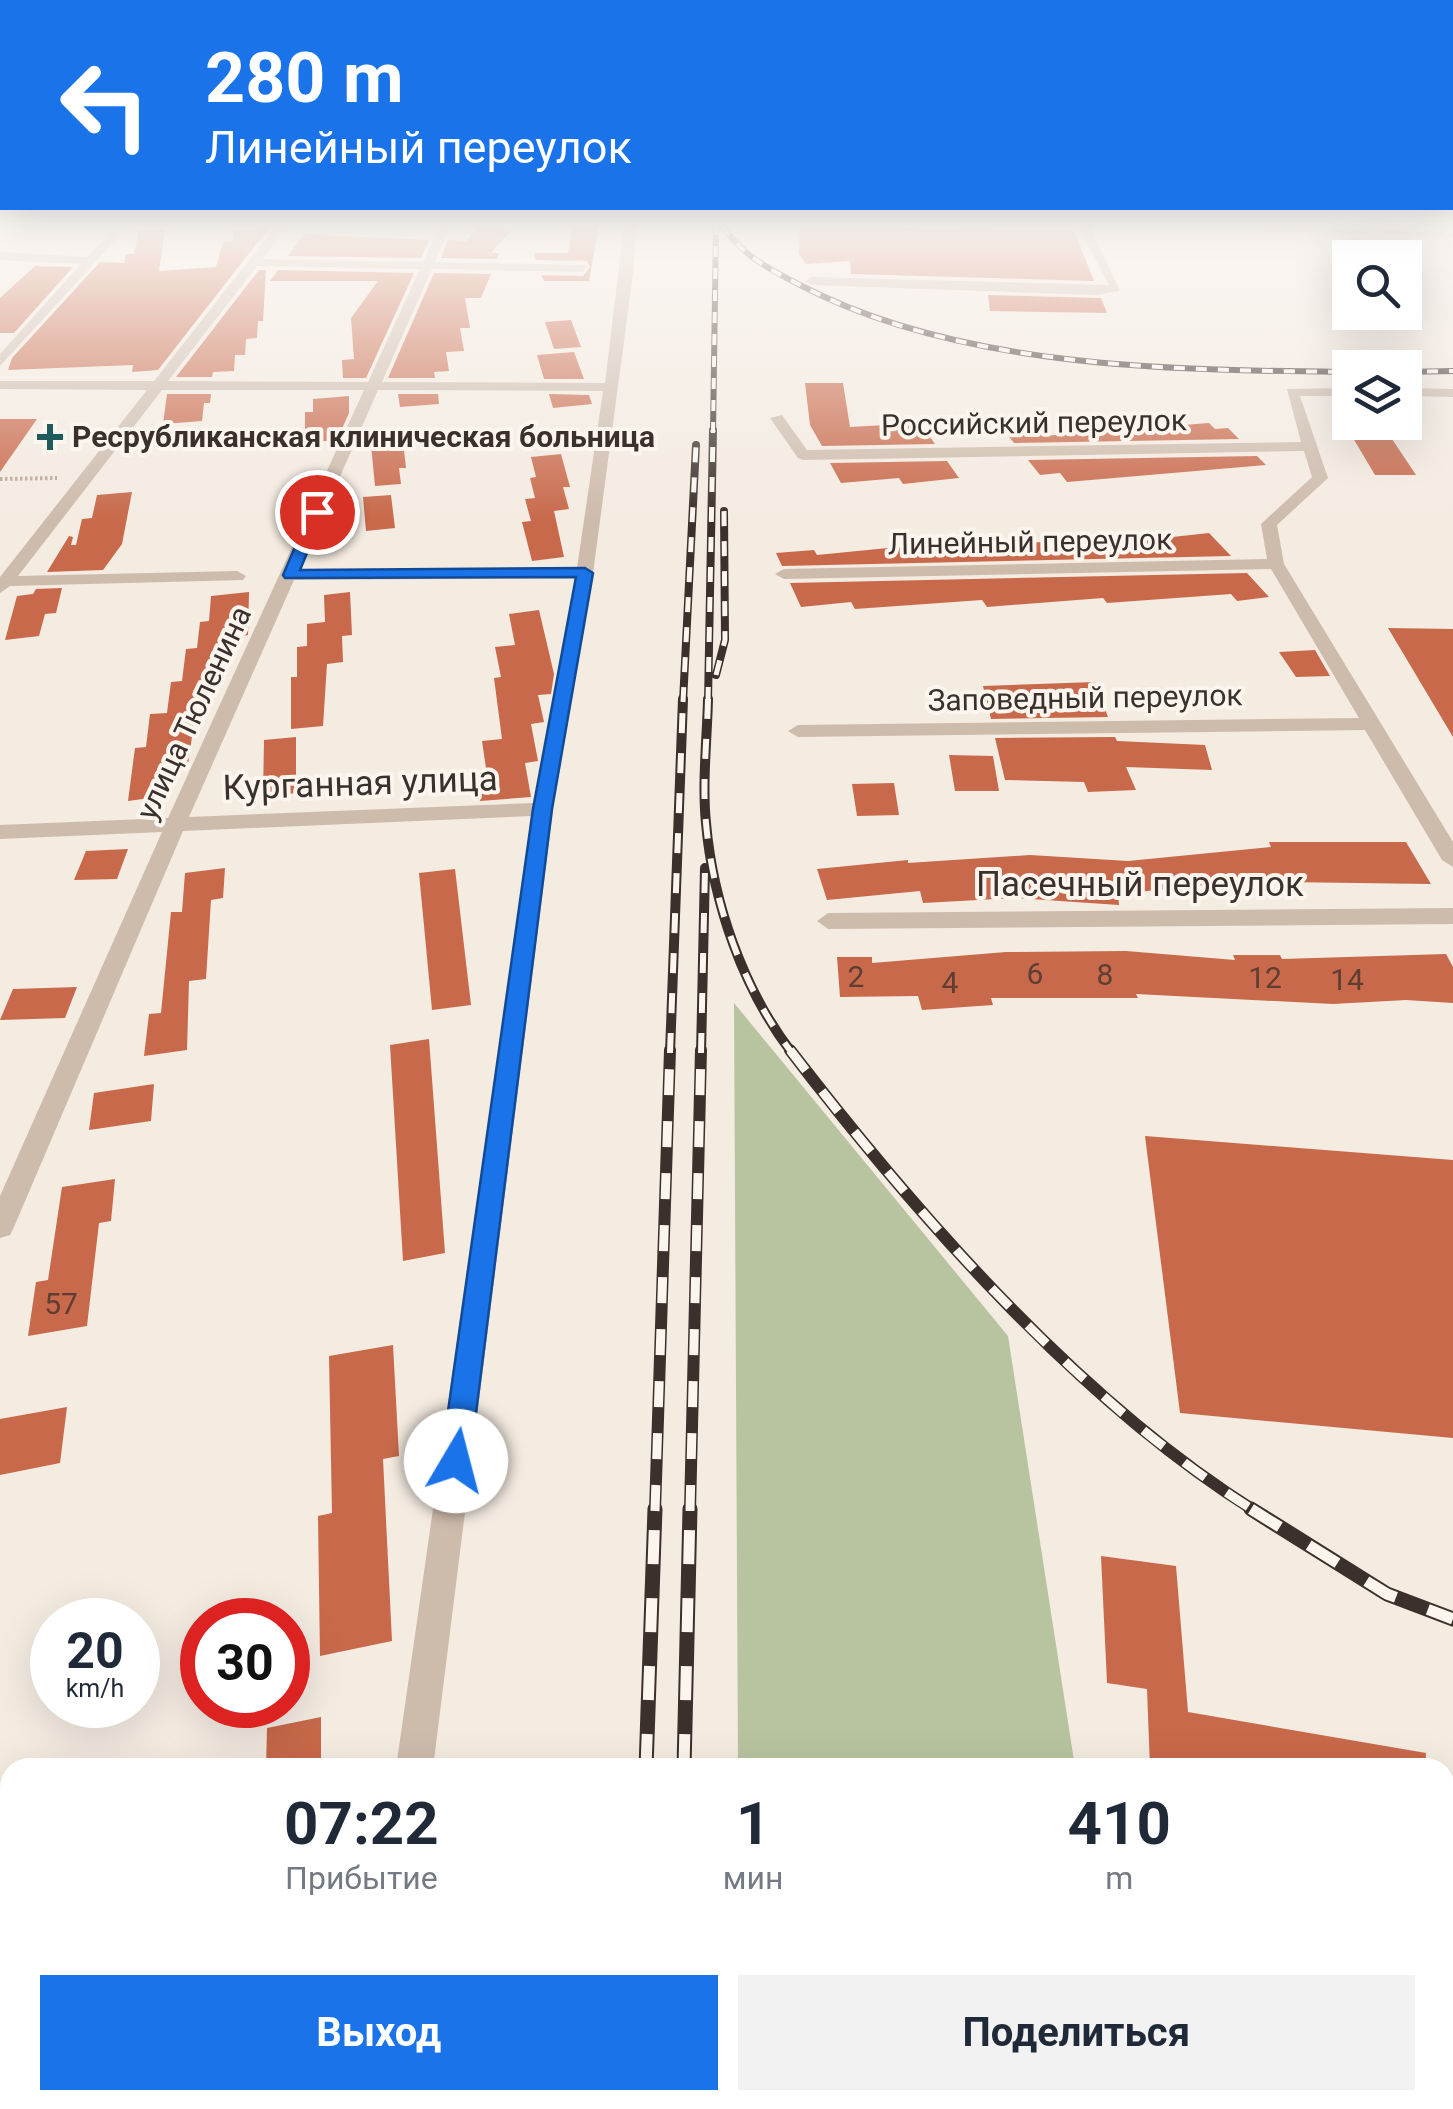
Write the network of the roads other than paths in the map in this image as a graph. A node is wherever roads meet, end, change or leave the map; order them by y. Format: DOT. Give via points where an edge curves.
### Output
graph roads {
  1 [pos="33,324"];
  2 [pos="207,324"];
  3 [pos="399,324"];
  4 [pos="619,324"];
  5 [pos="0,362"];
  6 [pos="0,386"];
  7 [pos="159,387"];
  8 [pos="610,387"];
  9 [pos="369,388"];
  10 [pos="1332,392"];
  11 [pos="1422,392"];
  12 [pos="1453,392"];
  13 [pos="777,418"];
  14 [pos="1311,446"];
  15 [pos="1276,564"];
  16 [pos="585,573"];
  17 [pos="784,574"];
  18 [pos="291,575"];
  19 [pos="238,576"];
  20 [pos="3,585"];
  21 [pos="1372,724"];
  22 [pos="798,731"];
  23 [pos="542,809"];
  24 [pos="176,823"];
  25 [pos="0,832"];
  26 [pos="1453,860"];
  27 [pos="1453,916"];
  28 [pos="828,920"];
  29 [pos="0,1227"];
  30 [pos="415,1758"];
  1 -- 5 [label="street"];
  2 -- 7 [label="street"];
  3 -- 9 [label="street, улица Тюленина"];
  4 -- 8 [label="street"];
  6 -- 7 [label="street"];
  7 -- 9 [label="street"];
  7 -- 20 [label="street"];
  8 -- 9 [label="street"];
  8 -- 16 [label="street"];
  9 -- 18 [label="street, улица Тюленина"];
  10 -- 14 [label="street" via="1292,392"];
  11 -- 12 [label="street"];
  13 -- 14 [label="street, Российский переулок" via="803,455"];
  14 -- 15 [label="street" via="1320,478 1270,524"];
  15 -- 17 [label="street, Линейный переулок"];
  15 -- 21 [label="street"];
  16 -- 18 [label="street"];
  16 -- 23 [label="street"];
  18 -- 24 [label="street, улица Тюленина"];
  19 -- 20 [label="street"];
  21 -- 22 [label="street, Заповедный переулок"];
  21 -- 26 [label="street"];
  23 -- 24 [label="street, Курганная улица"];
  23 -- 30 [label="street"];
  24 -- 25 [label="street, Курганная улица"];
  24 -- 29 [label="street, улица Тюленина"];
  27 -- 28 [label="street, Пасечный переулок"];
}
